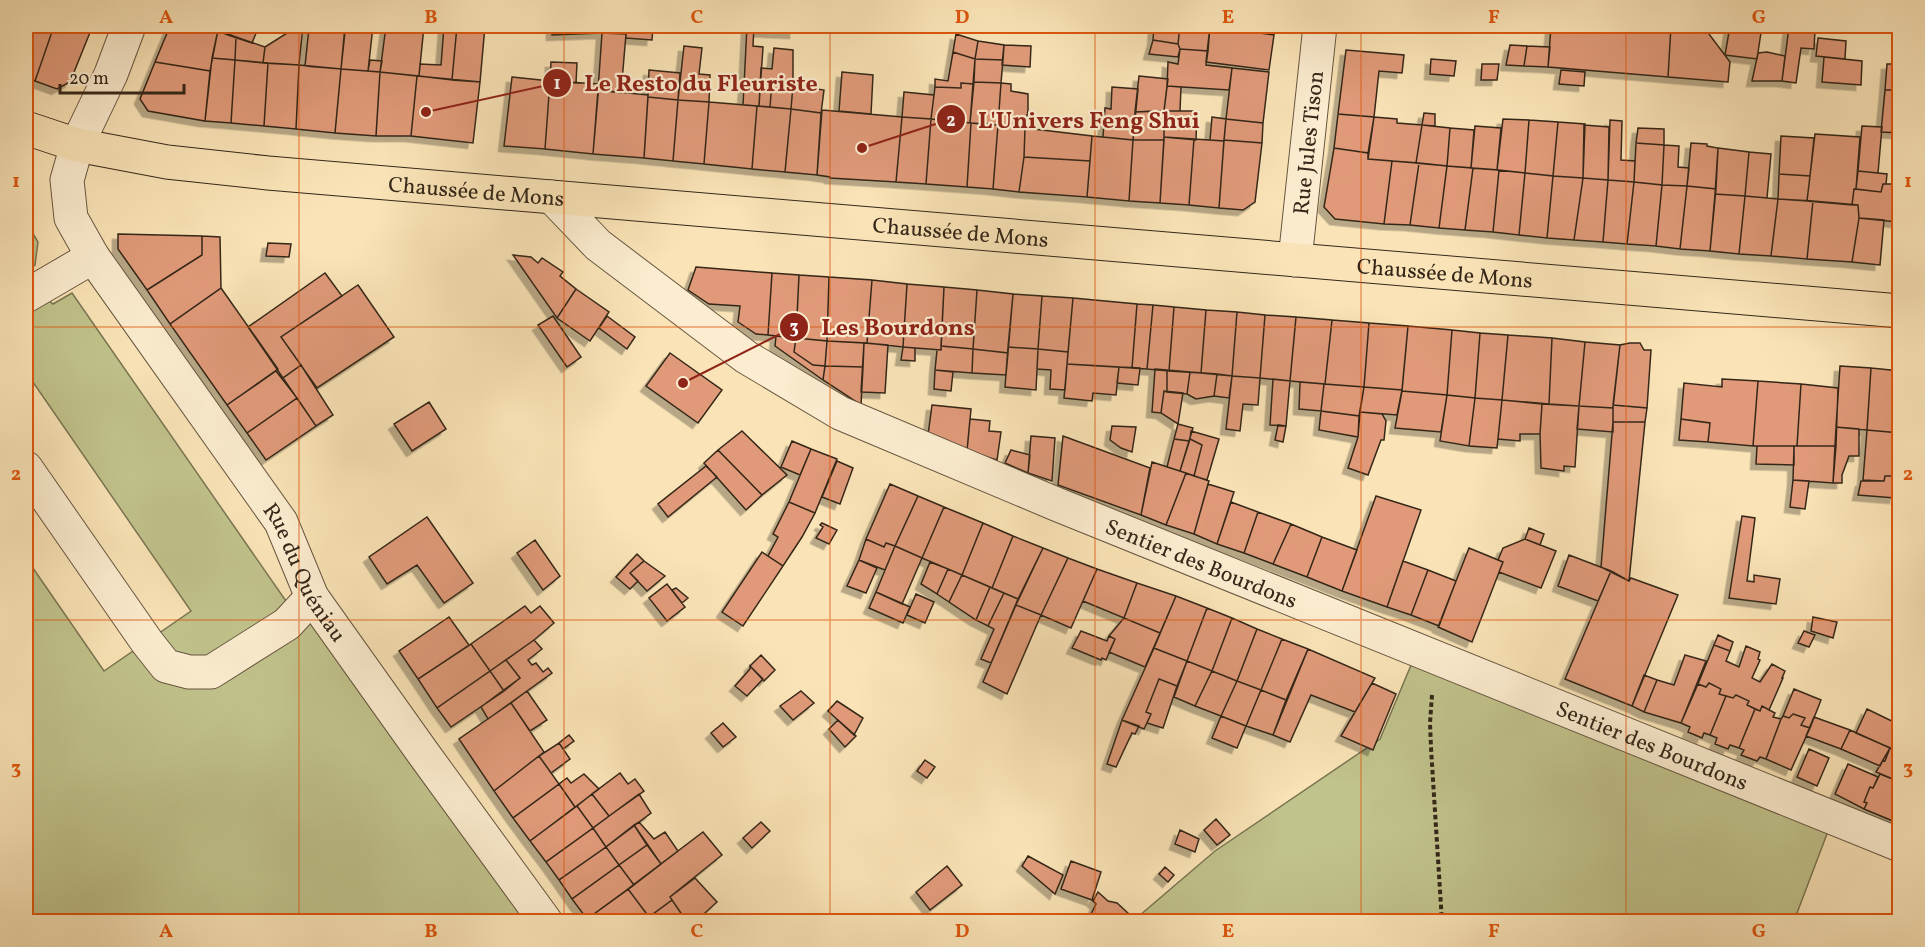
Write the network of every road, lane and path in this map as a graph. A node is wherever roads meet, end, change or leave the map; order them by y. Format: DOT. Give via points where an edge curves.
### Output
graph roads {
  1 [pos="129,26"];
  2 [pos="1320,26"];
  3 [pos="1435,26"];
  4 [pos="1517,32"];
  5 [pos="31,135"];
  6 [pos="77,145"];
  7 [pos="552,197"];
  8 [pos="93,257"];
  9 [pos="1295,260"];
  10 [pos="26,296"];
  11 [pos="1899,311"];
  12 [pos="26,468"];
  13 [pos="312,597"];
  14 [pos="1440,660"];
  15 [pos="1899,845"];
  16 [pos="546,921"];
  17 [pos="1442,921"];
  1 -- 6 [label="street"];
  2 -- 9 [label="street, Rue Jules Tison"];
  3 -- 4 [label="path"];
  5 -- 6 [label="main road, Chaussée de Mons"];
  6 -- 7 [label="main road, Chaussée de Mons" via="195,166"];
  6 -- 8 [label="street, Rue du Quéniau" via="68,180 71,218"];
  7 -- 9 [label="main road, Chaussée de Mons"];
  7 -- 14 [label="street, Sentier des Bourdons" via="598,245 746,357 840,413"];
  8 -- 10 [label="street"];
  8 -- 13 [label="street, Rue du Quéniau" via="281,522"];
  9 -- 11 [label="main road, Chaussée de Mons"];
  12 -- 13 [label="street" via="166,666 211,672 287,624"];
  13 -- 16 [label="street, Rue du Quéniau"];
  14 -- 15 [label="street, Sentier des Bourdons"];
  14 -- 17 [label="path" via="1430,723"];
}
